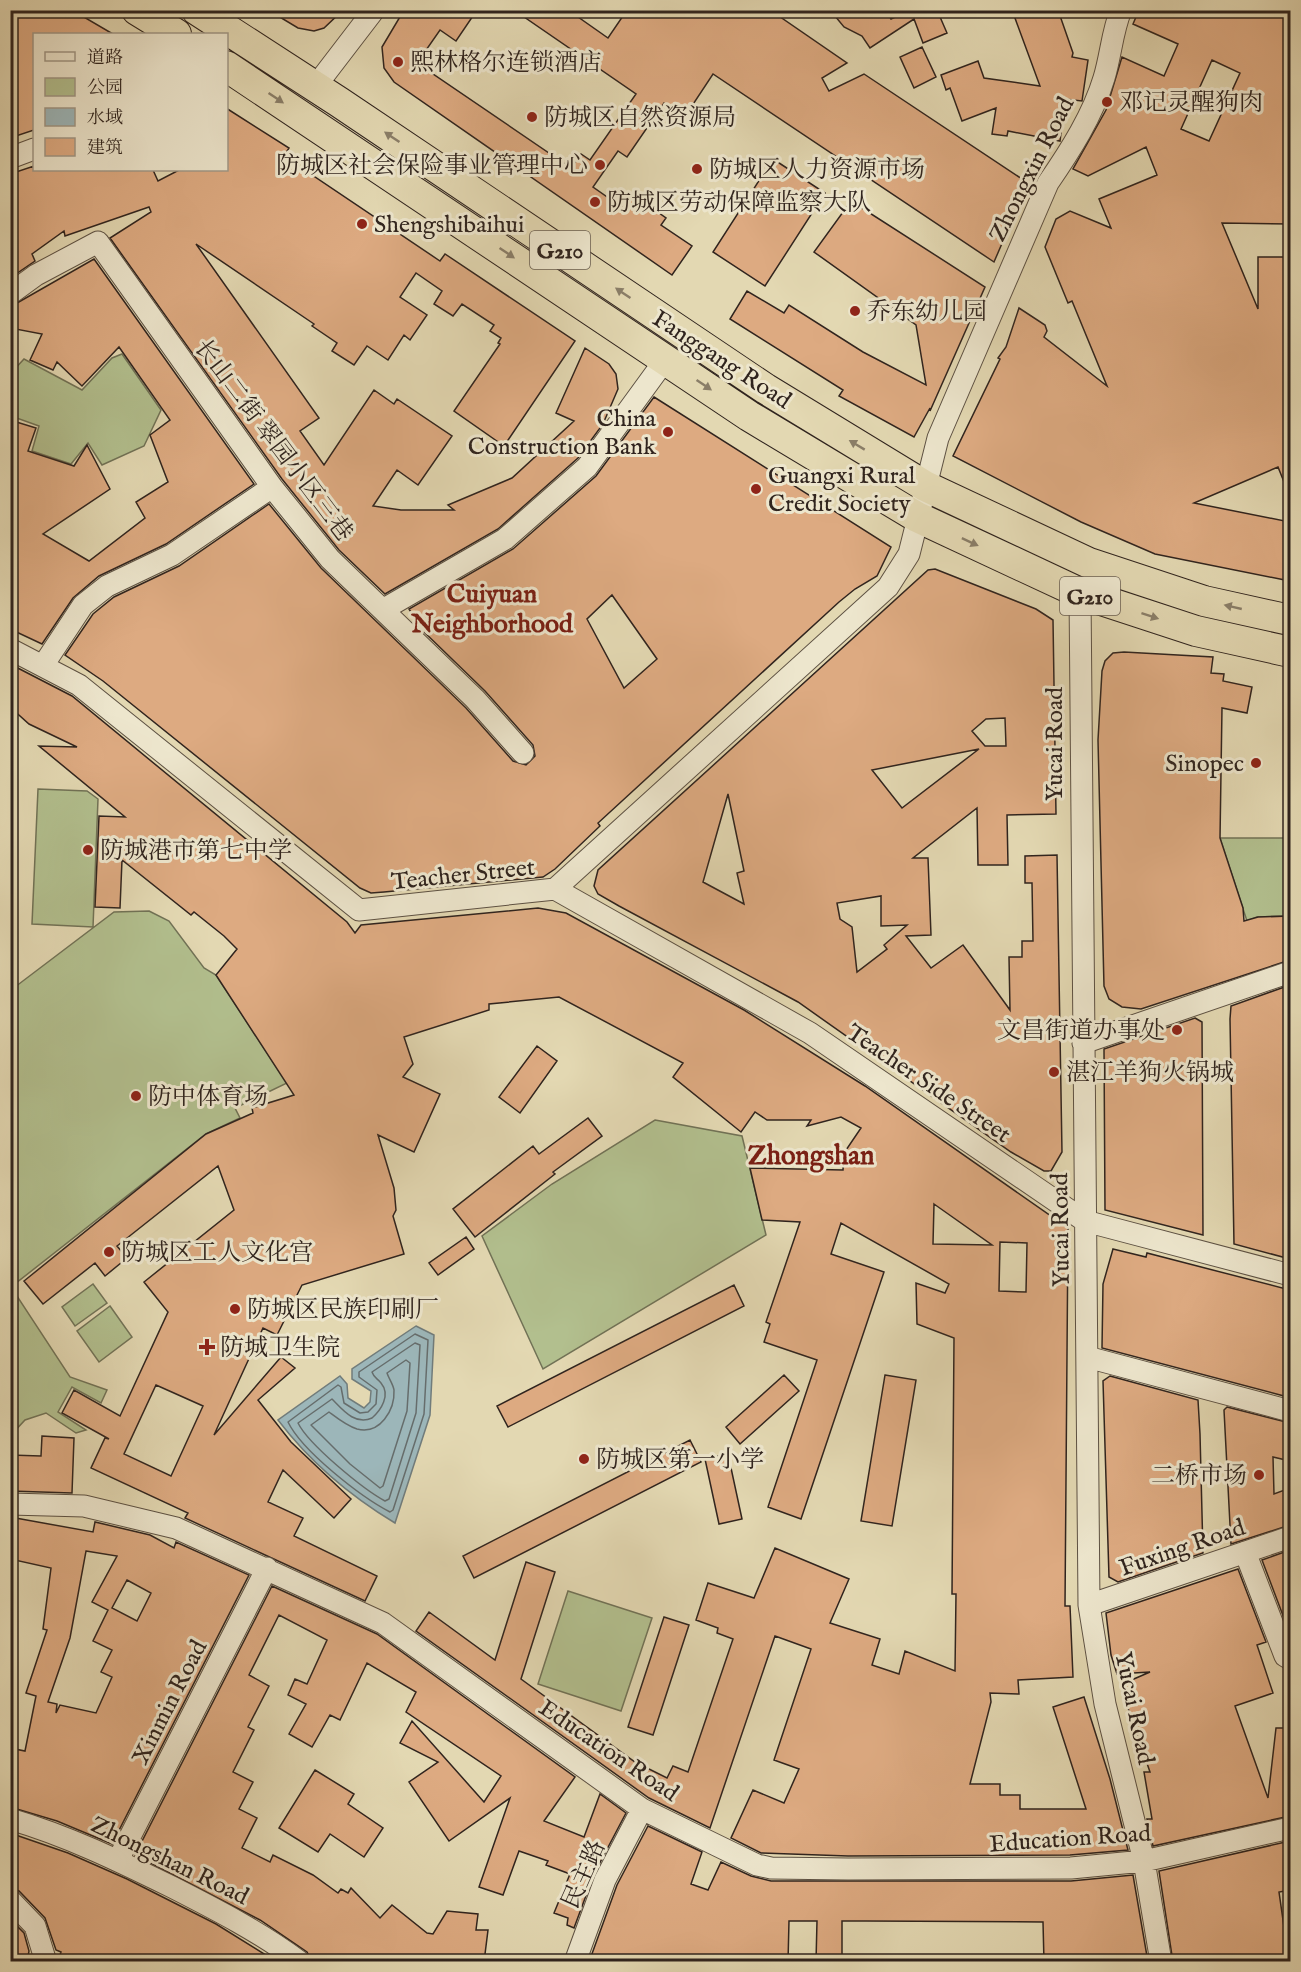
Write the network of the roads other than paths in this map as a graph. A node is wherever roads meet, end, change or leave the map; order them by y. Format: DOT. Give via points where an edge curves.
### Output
graph roads {
  1 [pos="137,10"];
  2 [pos="197,10"];
  3 [pos="374,10"];
  4 [pos="1121,10"];
  5 [pos="174,33"];
  6 [pos="232,74"];
  7 [pos="315,87"];
  8 [pos="33,149"];
  9 [pos="10,158"];
  10 [pos="10,294"];
  11 [pos="665,360"];
  12 [pos="925,486"];
  13 [pos="272,487"];
  14 [pos="917,517"];
  15 [pos="1080,593"];
  16 [pos="384,609"];
  17 [pos="1290,620"];
  18 [pos="10,649"];
  19 [pos="1290,652"];
  20 [pos="44,664"];
  21 [pos="523,753"];
  22 [pos="555,889"];
  23 [pos="1290,972"];
  24 [pos="1083,1043"];
  25 [pos="1085,1221"];
  26 [pos="1290,1275"];
  27 [pos="1086,1357"];
  28 [pos="1290,1411"];
  29 [pos="10,1504"];
  30 [pos="1290,1537"];
  31 [pos="1245,1552"];
  32 [pos="267,1568"];
  33 [pos="1089,1605"];
  34 [pos="1290,1659"];
  35 [pos="642,1809"];
  36 [pos="10,1820"];
  37 [pos="1290,1828"];
  38 [pos="118,1860"];
  39 [pos="1144,1861"];
  40 [pos="10,1900"];
  41 [pos="46,1962"];
  42 [pos="300,1962"];
  43 [pos="575,1962"];
  44 [pos="1161,1962"];
  1 -- 5 [label="highway"];
  2 -- 7 [label="highway, Fanggang Road / G210"];
  3 -- 7 [label="street"];
  4 -- 12 [label="street, Zhongxin Road" via="1104,78 1073,147 1043,193 938,438"];
  6 -- 11 [label="highway, Fanggang Road / G210, one-way"];
  12 -- 7 [label="highway, Fanggang Road / G210, one-way" via="766,389"];
  8 -- 9 [label="street"];
  10 -- 13 [label="street, 长山二街 翠园小区三巷" via="36,275 98,242"];
  11 -- 14 [label="highway, Fanggang Road / G210, one-way" via="749,416"];
  11 -- 16 [label="street" via="587,467 505,539"];
  12 -- 14 [label="street, Zhongxin Road"];
  17 -- 12 [label="highway, Fanggang Road / G210, one-way" via="1204,601 1089,563"];
  13 -- 16 [label="street, 长山二街 翠园小区三巷" via="330,559"];
  13 -- 20 [label="street" via="172,555 107,585 83,605"];
  14 -- 15 [label="highway, Fanggang Road / G210, one-way"];
  14 -- 22 [label="street, Teacher Street" via="909,554 888,587"];
  15 -- 19 [label="highway, Fanggang Road / G210, one-way" via="1196,631"];
  15 -- 24 [label="street, Yucai Road"];
  16 -- 21 [label="street, 长山二街 翠园小区三巷"];
  18 -- 20 [label="street, Teacher Street"];
  20 -- 22 [label="street, Teacher Street" via="79,685 359,910"];
  22 -- 25 [label="street, Teacher Side Street" via="810,1032"];
  23 -- 24 [label="street"];
  24 -- 25 [label="street, Yucai Road"];
  25 -- 26 [label="street, Teacher Side Street"];
  25 -- 27 [label="street, Yucai Road"];
  27 -- 28 [label="street"];
  27 -- 33 [label="street, Yucai Road"];
  29 -- 32 [label="street, Education Road" via="84,1506 176,1528"];
  30 -- 31 [label="street, Fuxing Road"];
  31 -- 33 [label="street, Fuxing Road"];
  31 -- 34 [label="street" via="1285,1656"];
  32 -- 35 [label="street, Education Road" via="383,1623"];
  32 -- 38 [label="street, Xinmin Road"];
  33 -- 39 [label="street, Yucai Road" via="1105,1704"];
  35 -- 39 [label="street, Education Road" via="757,1865 771,1868 1047,1869"];
  35 -- 43 [label="street, 民主路" via="605,1880"];
  36 -- 38 [label="street, Zhongshan Road" via="56,1832"];
  37 -- 39 [label="street, Education Road"];
  38 -- 42 [label="street, Zhongshan Road" via="237,1920"];
  39 -- 44 [label="street, Yucai Road"];
  40 -- 41 [label="street" via="35,1926"];
}
